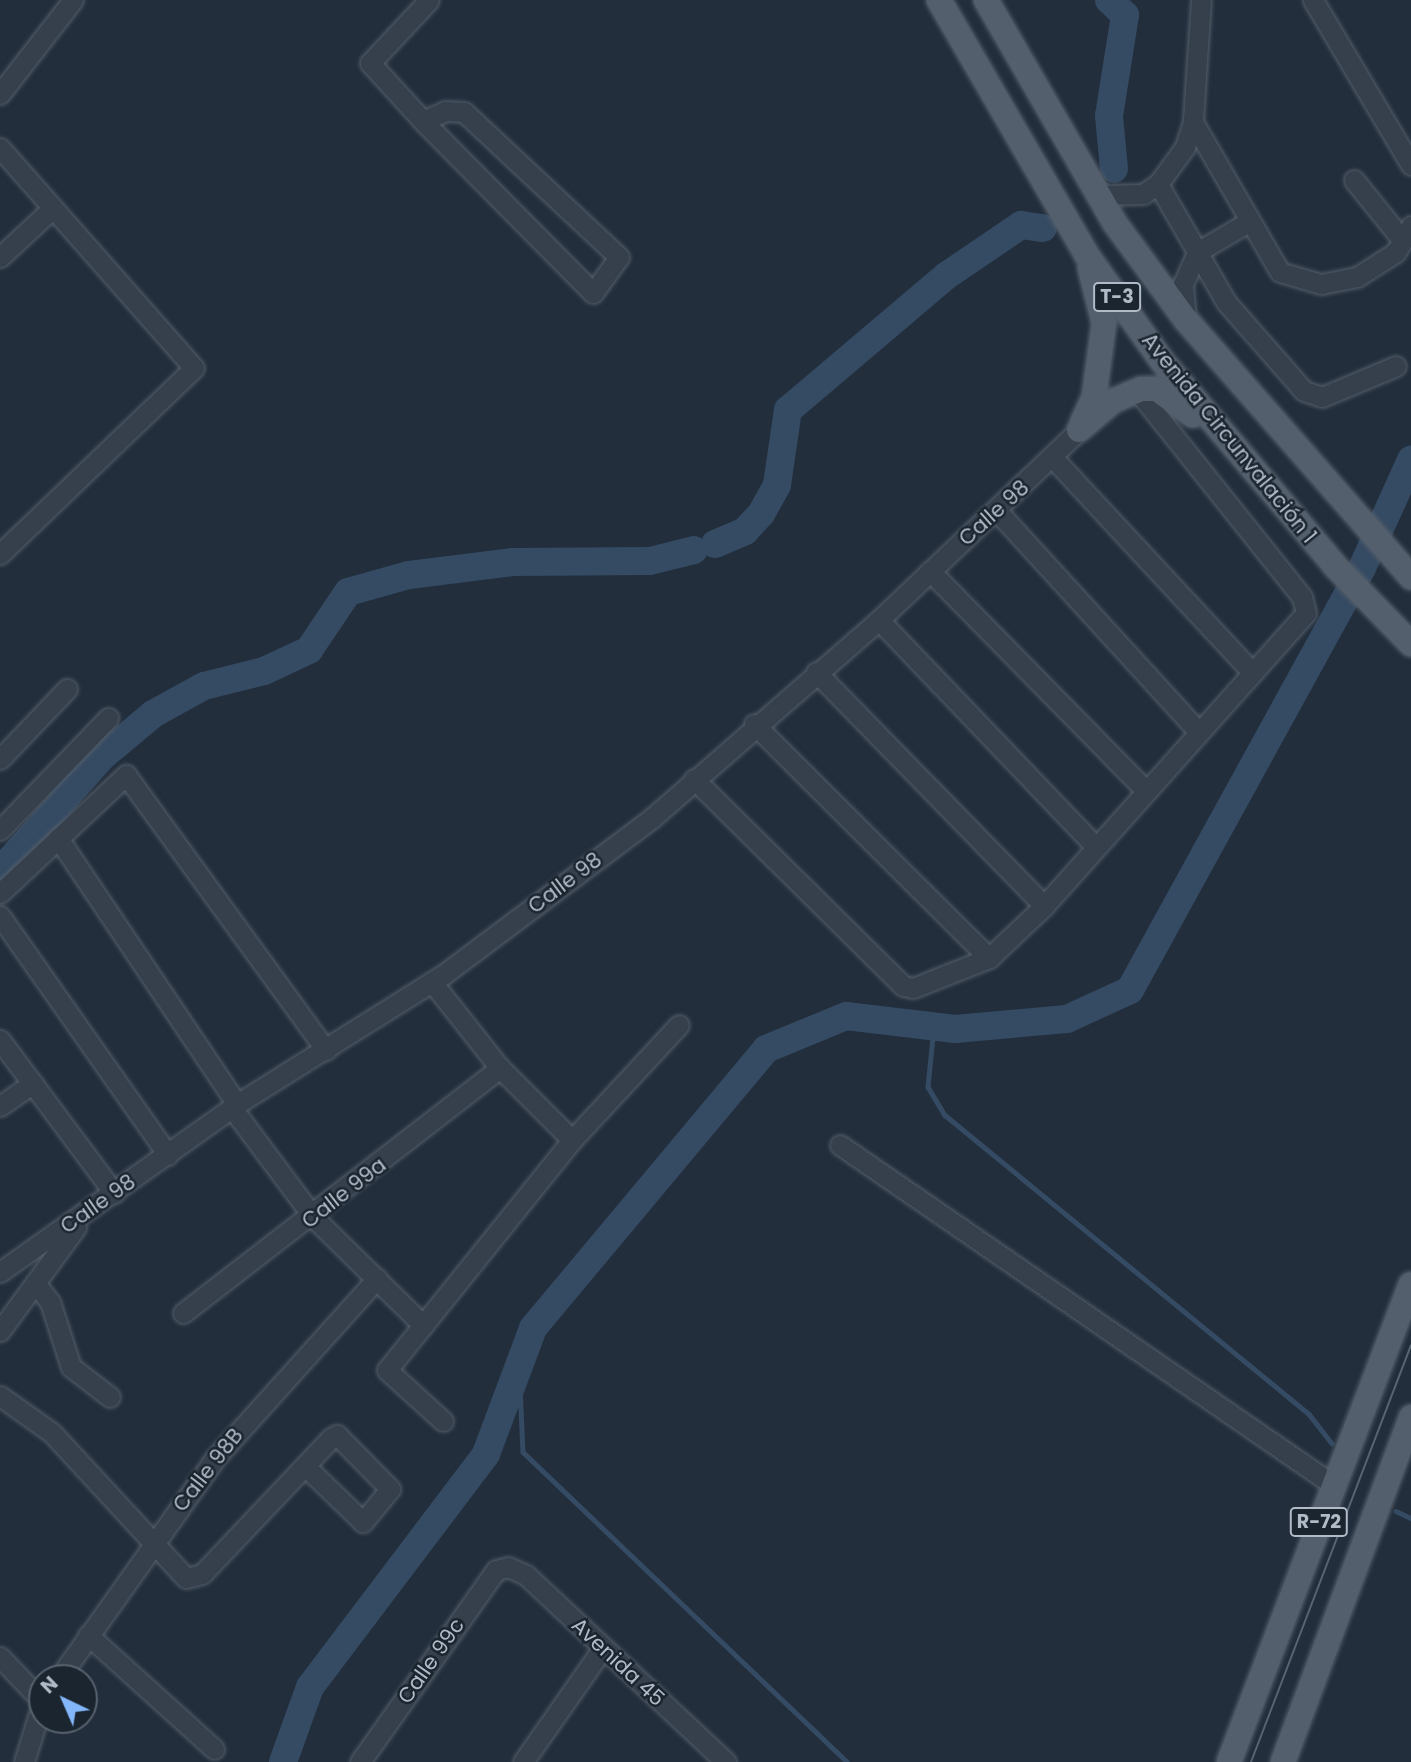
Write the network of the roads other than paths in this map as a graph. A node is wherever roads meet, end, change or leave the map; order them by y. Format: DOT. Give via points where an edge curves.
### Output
graph roads {
  1 [pos="73,0"];
  2 [pos="429,0"];
  3 [pos="939,0"];
  4 [pos="986,0"];
  5 [pos="1202,0"];
  6 [pos="1313,0"];
  7 [pos="0,94"];
  8 [pos="423,121"];
  9 [pos="1193,122"];
  10 [pos="1405,133"];
  11 [pos="0,148"];
  12 [pos="1411,166"];
  13 [pos="1354,180"];
  14 [pos="1158,184"];
  15 [pos="1098,195"];
  16 [pos="53,208"];
  17 [pos="1250,221"];
  18 [pos="1407,234"];
  19 [pos="1197,252"];
  20 [pos="1086,254"];
  21 [pos="0,257"];
  22 [pos="1186,320"];
  23 [pos="1396,366"];
  24 [pos="1137,390"];
  25 [pos="1079,430"];
  26 [pos="1054,458"];
  27 [pos="1243,461"];
  28 [pos="997,511"];
  29 [pos="0,554"];
  30 [pos="1406,569"];
  31 [pos="930,571"];
  32 [pos="1373,609"];
  33 [pos="879,620"];
  34 [pos="1411,643"];
  35 [pos="1411,657"];
  36 [pos="816,672"];
  37 [pos="1252,672"];
  38 [pos="67,690"];
  39 [pos="108,718"];
  40 [pos="754,724"];
  41 [pos="1199,732"];
  42 [pos="0,759"];
  43 [pos="694,779"];
  44 [pos="1146,791"];
  45 [pos="0,831"];
  46 [pos="58,838"];
  47 [pos="1096,847"];
  48 [pos="0,893"];
  49 [pos="1044,906"];
  50 [pos="0,916"];
  51 [pos="989,958"];
  52 [pos="432,982"];
  53 [pos="679,1025"];
  54 [pos="0,1040"];
  55 [pos="326,1050"];
  56 [pos="500,1068"];
  57 [pos="33,1083"];
  58 [pos="0,1106"];
  59 [pos="234,1106"];
  60 [pos="572,1140"];
  61 [pos="840,1145"];
  62 [pos="168,1155"];
  63 [pos="114,1193"];
  64 [pos="85,1214"];
  65 [pos="314,1218"];
  66 [pos="1,1269"];
  67 [pos="377,1278"];
  68 [pos="34,1283"];
  69 [pos="1411,1284"];
  70 [pos="183,1313"];
  71 [pos="423,1325"];
  72 [pos="0,1331"];
  73 [pos="0,1396"];
  74 [pos="110,1397"];
  75 [pos="443,1421"];
  76 [pos="1409,1426"];
  77 [pos="306,1467"];
  78 [pos="1332,1484"];
  79 [pos="151,1544"];
  80 [pos="508,1567"];
  81 [pos="88,1635"];
  82 [pos="602,1649"];
  83 [pos="0,1657"];
  84 [pos="68,1664"];
  85 [pos="28,1688"];
  86 [pos="33,1734"];
  87 [pos="214,1749"];
  88 [pos="721,1760"];
  89 [pos="24,1762"];
  90 [pos="359,1762"];
  91 [pos="523,1762"];
  92 [pos="1229,1762"];
  93 [pos="1283,1762"];
  1 -- 7 [label="street"];
  2 -- 8 [label="street" via="370,63"];
  3 -- 20 [label="main road, Avenida Circunvalación 1 / T-3"];
  4 -- 15 [label="main road, Avenida Circunvalación 1 / T-3"];
  5 -- 9 [label="street"];
  6 -- 10 [label="street"];
  8 -- 8 [label="street" via="566,266 593,293 619,257 464,112 445,111"];
  9 -- 14 [label="street" via="1185,147"];
  9 -- 17 [label="street"];
  10 -- 12 [label="street"];
  11 -- 16 [label="street"];
  13 -- 18 [label="street"];
  14 -- 15 [label="street" via="1143,194"];
  14 -- 19 [label="street"];
  15 -- 22 [label="main road, Avenida Circunvalación 1 / T-3"];
  16 -- 21 [label="street"];
  16 -- 29 [label="street" via="194,368"];
  17 -- 18 [label="street" via="1280,272 1321,284 1357,277"];
  17 -- 19 [label="street"];
  19 -- 22 [label="street" via="1183,284"];
  19 -- 23 [label="street" via="1226,302 1304,391 1322,397"];
  20 -- 25 [label="main road" via="1104,323 1094,397"];
  20 -- 27 [label="main road, Avenida Circunvalación 1 / T-3"];
  22 -- 30 [label="main road, Avenida Circunvalación 1 / T-3" via="1364,528"];
  24 -- 25 [label="main road"];
  24 -- 27 [label="main road" via="1157,389 1174,398"];
  24 -- 37 [label="street" via="1302,597 1306,613"];
  25 -- 26 [label="street, Calle 98"];
  26 -- 28 [label="street, Calle 98"];
  26 -- 37 [label="street"];
  27 -- 32 [label="main road, Avenida Circunvalación 1 / T-3"];
  28 -- 31 [label="street, Calle 98"];
  28 -- 41 [label="street"];
  31 -- 33 [label="street, Calle 98"];
  31 -- 44 [label="street"];
  32 -- 34 [label="main road, Avenida Circunvalación 1 / T-3"];
  32 -- 35 [label="main road"];
  33 -- 36 [label="street, Calle 98"];
  33 -- 47 [label="street"];
  36 -- 40 [label="street, Calle 98"];
  36 -- 49 [label="street"];
  37 -- 41 [label="street"];
  38 -- 42 [label="street"];
  39 -- 45 [label="street"];
  40 -- 43 [label="street, Calle 98"];
  40 -- 51 [label="street"];
  41 -- 44 [label="street"];
  43 -- 51 [label="street" via="904,986 913,988"];
  43 -- 52 [label="street, Calle 98"];
  44 -- 47 [label="street"];
  46 -- 48 [label="street"];
  46 -- 55 [label="street" via="126,775"];
  46 -- 59 [label="street"];
  47 -- 49 [label="street"];
  49 -- 51 [label="street"];
  50 -- 62 [label="street"];
  52 -- 55 [label="street, Calle 98"];
  52 -- 56 [label="street"];
  53 -- 60 [label="street"];
  54 -- 57 [label="street"];
  55 -- 59 [label="street, Calle 98"];
  56 -- 60 [label="street"];
  56 -- 65 [label="street, Calle 99a"];
  57 -- 58 [label="street"];
  57 -- 63 [label="street"];
  59 -- 62 [label="street, Calle 98"];
  59 -- 65 [label="street"];
  60 -- 71 [label="street"];
  61 -- 78 [label="street"];
  62 -- 63 [label="street, Calle 98"];
  63 -- 64 [label="street, Calle 98"];
  64 -- 66 [label="street, Calle 98"];
  64 -- 68 [label="street"];
  65 -- 67 [label="street"];
  65 -- 70 [label="street, Calle 99a"];
  67 -- 71 [label="street"];
  67 -- 79 [label="street, Calle 98B" via="269,1391"];
  68 -- 72 [label="street"];
  68 -- 74 [label="street" via="50,1302 71,1367"];
  69 -- 78 [label="main road, R-72"];
  71 -- 75 [label="street" via="387,1370"];
  73 -- 79 [label="street" via="52,1433"];
  76 -- 93 [label="main road, R-72"];
  77 -- 77 [label="street" via="363,1522 390,1489 337,1435"];
  77 -- 79 [label="street" via="193,1580"];
  78 -- 92 [label="main road, R-72"];
  79 -- 81 [label="street, Calle 98B"];
  80 -- 82 [label="street, Avenida 45" via="526,1575"];
  80 -- 90 [label="street, Calle 99c" via="496,1570"];
  81 -- 84 [label="street, Calle 98B"];
  81 -- 87 [label="street"];
  82 -- 88 [label="street, Avenida 45"];
  82 -- 91 [label="street"];
  83 -- 85 [label="street"];
  86 -- 89 [label="street"];
}
